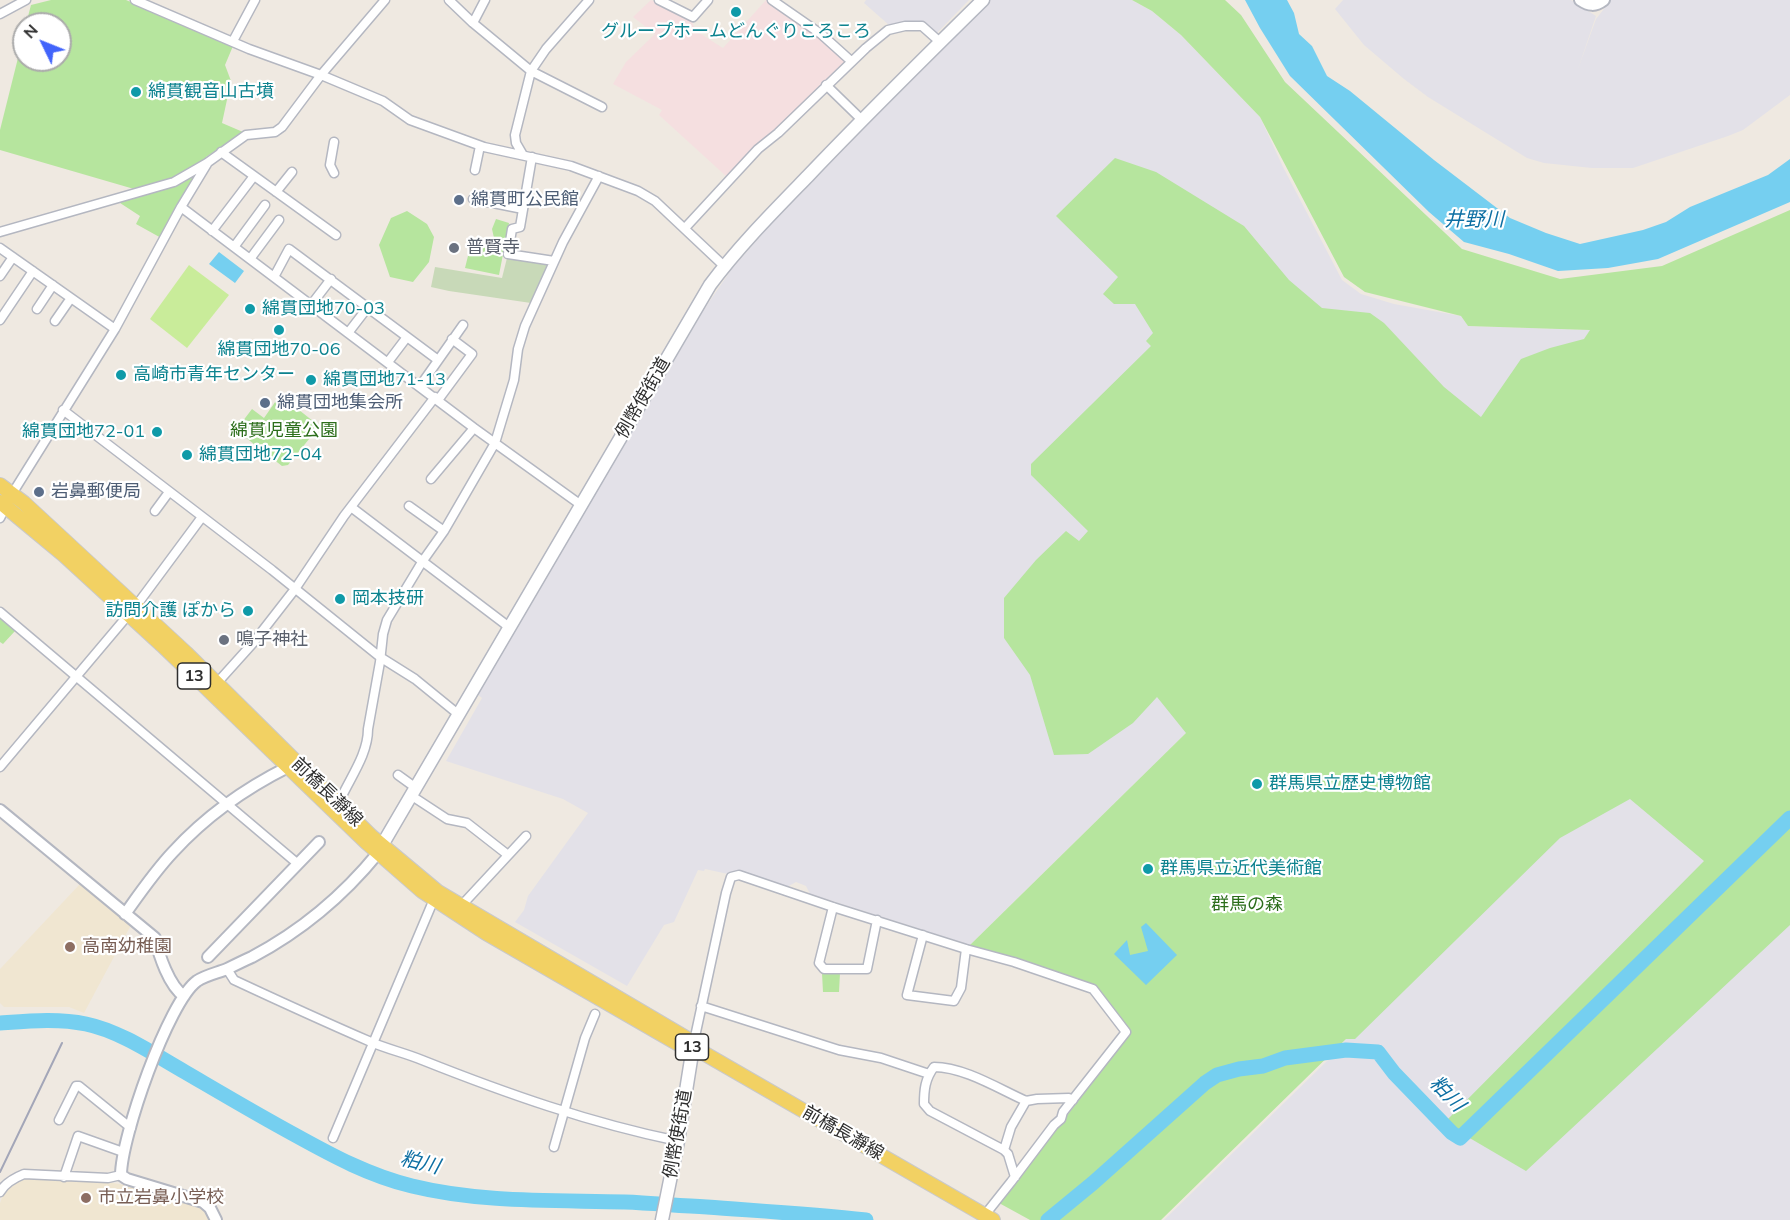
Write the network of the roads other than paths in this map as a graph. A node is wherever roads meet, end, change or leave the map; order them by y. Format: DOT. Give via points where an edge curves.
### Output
graph roads {
  1 [pos="26,0"];
  2 [pos="255,0"];
  3 [pos="385,0"];
  4 [pos="449,0"];
  5 [pos="484,0"];
  6 [pos="589,0"];
  7 [pos="659,0"];
  8 [pos="708,0"];
  9 [pos="772,0"];
  10 [pos="982,0"];
  11 [pos="1604,0"];
  12 [pos="138,1"];
  13 [pos="1588,2"];
  14 [pos="0,14"];
  15 [pos="473,23"];
  16 [pos="233,41"];
  17 [pos="940,42"];
  18 [pos="851,61"];
  19 [pos="531,71"];
  20 [pos="321,75"];
  21 [pos="826,85"];
  22 [pos="602,107"];
  23 [pos="862,120"];
  24 [pos="334,142"];
  25 [pos="480,146"];
  26 [pos="221,152"];
  27 [pos="527,156"];
  28 [pos="207,163"];
  29 [pos="476,170"];
  30 [pos="292,172"];
  31 [pos="334,173"];
  32 [pos="254,176"];
  33 [pos="599,176"];
  34 [pos="276,192"];
  35 [pos="473,199"];
  36 [pos="265,205"];
  37 [pos="181,207"];
  38 [pos="523,208"];
  39 [pos="279,220"];
  40 [pos="685,228"];
  41 [pos="0,231"];
  42 [pos="212,231"];
  43 [pos="336,236"];
  44 [pos="234,247"];
  45 [pos="0,248"];
  46 [pos="13,257"];
  47 [pos="250,259"];
  48 [pos="554,261"];
  49 [pos="724,266"];
  50 [pos="33,271"];
  51 [pos="0,276"];
  52 [pos="274,277"];
  53 [pos="331,279"];
  54 [pos="53,285"];
  55 [pos="71,298"];
  56 [pos="311,305"];
  57 [pos="368,307"];
  58 [pos="36,309"];
  59 [pos="0,320"];
  60 [pos="55,321"];
  61 [pos="463,325"];
  62 [pos="115,329"];
  63 [pos="348,333"];
  64 [pos="407,337"];
  65 [pos="452,339"];
  66 [pos="438,360"];
  67 [pos="388,362"];
  68 [pos="420,386"];
  69 [pos="437,399"];
  70 [pos="63,410"];
  71 [pos="474,428"];
  72 [pos="495,443"];
  73 [pos="430,479"];
  74 [pos="0,484"];
  75 [pos="169,492"];
  76 [pos="4,505"];
  77 [pos="581,505"];
  78 [pos="409,506"];
  79 [pos="351,507"];
  80 [pos="155,511"];
  81 [pos="202,517"];
  82 [pos="444,531"];
  83 [pos="422,562"];
  84 [pos="295,589"];
  85 [pos="132,610"];
  86 [pos="0,612"];
  87 [pos="509,627"];
  88 [pos="380,657"];
  89 [pos="76,677"];
  90 [pos="217,683"];
  91 [pos="458,714"];
  92 [pos="0,767"];
  93 [pos="288,767"];
  94 [pos="398,775"];
  95 [pos="414,792"];
  96 [pos="336,800"];
  97 [pos="227,805"];
  98 [pos="0,810"];
  99 [pos="526,836"];
  100 [pos="320,842"];
  101 [pos="380,849"];
  102 [pos="508,855"];
  103 [pos="298,864"];
  104 [pos="434,899"];
  105 [pos="461,906"];
  106 [pos="833,907"];
  107 [pos="125,914"];
  108 [pos="877,920"];
  109 [pos="923,935"];
  110 [pos="966,949"];
  111 [pos="208,957"];
  112 [pos="227,969"];
  113 [pos="184,996"];
  114 [pos="701,1006"];
  115 [pos="595,1014"];
  116 [pos="373,1043"];
  117 [pos="693,1047"];
  118 [pos="929,1074"];
  119 [pos="1073,1100"];
  120 [pos="1026,1101"];
  121 [pos="565,1111"];
  122 [pos="59,1120"];
  123 [pos="130,1128"];
  124 [pos="333,1138"];
  125 [pos="678,1141"];
  126 [pos="554,1147"];
  127 [pos="1004,1150"];
  128 [pos="123,1152"];
  129 [pos="121,1174"];
  130 [pos="64,1177"];
  131 [pos="1015,1177"];
  132 [pos="0,1192"];
  133 [pos="662,1218"];
  134 [pos="988,1218"];
  135 [pos="216,1220"];
  1 -- 14 [label="street"];
  2 -- 16 [label="street"];
  3 -- 20 [label="street"];
  4 -- 15 [label="street"];
  5 -- 15 [label="street"];
  6 -- 19 [label="street"];
  7 -- 8 [label="street" via="693,17"];
  9 -- 18 [label="street" via="821,33"];
  10 -- 17 [label="main road, 例幣使街道"];
  11 -- 13 [label="street" via="1598,4"];
  12 -- 16 [label="street"];
  15 -- 19 [label="street"];
  16 -- 20 [label="street"];
  17 -- 18 [label="street" via="922,26 904,26 888,30"];
  17 -- 23 [label="main road, 例幣使街道"];
  18 -- 21 [label="street"];
  19 -- 22 [label="street"];
  19 -- 27 [label="street" via="515,135 516,143"];
  20 -- 25 [label="street" via="383,101 410,120"];
  20 -- 26 [label="street" via="282,127 275,132 246,135"];
  21 -- 23 [label="street"];
  21 -- 40 [label="street" via="758,149"];
  23 -- 49 [label="main road, 例幣使街道"];
  24 -- 31 [label="street" via="330,165"];
  25 -- 27 [label="street"];
  25 -- 29 [label="street"];
  26 -- 28 [label="street"];
  26 -- 32 [label="street"];
  27 -- 33 [label="street"];
  27 -- 38 [label="street"];
  28 -- 37 [label="street"];
  28 -- 41 [label="street" via="174,182"];
  30 -- 34 [label="street"];
  32 -- 34 [label="street"];
  32 -- 42 [label="street"];
  33 -- 40 [label="street" via="655,201"];
  33 -- 48 [label="street"];
  34 -- 43 [label="street"];
  35 -- 38 [label="street"];
  36 -- 44 [label="street"];
  37 -- 42 [label="street"];
  37 -- 62 [label="street"];
  38 -- 48 [label="street" via="520,227 512,229 508,254"];
  39 -- 47 [label="street"];
  40 -- 49 [label="street"];
  42 -- 44 [label="street"];
  44 -- 47 [label="street"];
  45 -- 46 [label="street"];
  46 -- 50 [label="street"];
  46 -- 51 [label="street"];
  47 -- 52 [label="street"];
  48 -- 72 [label="street" via="518,349 514,380"];
  49 -- 77 [label="main road, 例幣使街道"];
  50 -- 54 [label="street"];
  50 -- 59 [label="street"];
  52 -- 53 [label="street" via="289,249"];
  52 -- 56 [label="street"];
  53 -- 56 [label="street"];
  53 -- 57 [label="street"];
  54 -- 55 [label="street"];
  54 -- 58 [label="street"];
  55 -- 60 [label="street"];
  55 -- 62 [label="street"];
  56 -- 63 [label="street"];
  57 -- 63 [label="street"];
  57 -- 64 [label="street"];
  61 -- 65 [label="street"];
  62 -- 70 [label="street"];
  63 -- 67 [label="street"];
  64 -- 66 [label="street"];
  64 -- 67 [label="street"];
  65 -- 66 [label="street"];
  65 -- 69 [label="street" via="472,354"];
  66 -- 68 [label="street"];
  67 -- 68 [label="street"];
  68 -- 69 [label="street"];
  69 -- 71 [label="street"];
  69 -- 79 [label="street"];
  70 -- 75 [label="street"];
  70 -- 76 [label="street"];
  71 -- 72 [label="street"];
  71 -- 73 [label="street"];
  72 -- 77 [label="street"];
  72 -- 82 [label="street"];
  74 -- 76 [label="main road, 前橋長瀞線 / 13"];
  75 -- 80 [label="street"];
  75 -- 81 [label="street"];
  76 -- 85 [label="main road, 前橋長瀞線 / 13"];
  77 -- 87 [label="main road, 例幣使街道"];
  78 -- 82 [label="street"];
  79 -- 83 [label="street"];
  79 -- 84 [label="street"];
  81 -- 84 [label="street"];
  81 -- 85 [label="street"];
  82 -- 83 [label="street"];
  83 -- 87 [label="street"];
  83 -- 88 [label="street" via="387,620"];
  84 -- 88 [label="street"];
  84 -- 90 [label="street"];
  85 -- 89 [label="street"];
  85 -- 90 [label="main road, 前橋長瀞線 / 13"];
  85 -- 93 [label="main road, 前橋長瀞線 / 13"];
  86 -- 89 [label="street"];
  87 -- 91 [label="main road, 例幣使街道"];
  88 -- 91 [label="street"];
  88 -- 96 [label="street" via="368,739 342,796"];
  89 -- 92 [label="street"];
  89 -- 97 [label="street"];
  90 -- 96 [label="main road, 前橋長瀞線 / 13"];
  91 -- 95 [label="main road, 例幣使街道"];
  93 -- 97 [label="street"];
  93 -- 101 [label="main road, 前橋長瀞線 / 13"];
  94 -- 95 [label="street"];
  95 -- 101 [label="main road, 例幣使街道"];
  95 -- 102 [label="street" via="447,819 467,823"];
  96 -- 101 [label="main road, 前橋長瀞線 / 13"];
  97 -- 103 [label="street"];
  97 -- 107 [label="street" via="173,852"];
  98 -- 107 [label="street"];
  99 -- 102 [label="street"];
  100 -- 103 [label="street"];
  101 -- 104 [label="main road, 前橋長瀞線 / 13"];
  101 -- 105 [label="main road, 前橋長瀞線 / 13"];
  101 -- 112 [label="street" via="316,916 284,939"];
  102 -- 105 [label="street"];
  103 -- 111 [label="street"];
  104 -- 116 [label="street"];
  104 -- 117 [label="main road, 前橋長瀞線 / 13" via="682,1046"];
  105 -- 117 [label="main road, 前橋長瀞線 / 13" via="668,1027"];
  106 -- 108 [label="street"];
  106 -- 108 [label="street" via="819,963 824,969 867,969"];
  106 -- 114 [label="street" via="739,875 731,876"];
  107 -- 113 [label="street" via="155,938 176,991"];
  108 -- 109 [label="street"];
  109 -- 110 [label="street"];
  109 -- 110 [label="street" via="908,995 954,1001 961,988"];
  110 -- 119 [label="street" via="1092,989 1126,1032"];
  112 -- 113 [label="street" via="198,980"];
  112 -- 116 [label="street" via="234,980"];
  113 -- 123 [label="street" via="151,1063"];
  114 -- 117 [label="street"];
  114 -- 118 [label="street" via="838,1050 881,1058"];
  115 -- 121 [label="street"];
  116 -- 121 [label="street" via="488,1087"];
  116 -- 124 [label="street"];
  117 -- 125 [label="main road, 例幣使街道"];
  117 -- 134 [label="main road, 前橋長瀞線 / 13"];
  118 -- 120 [label="street" via="934,1067 959,1070"];
  118 -- 127 [label="street" via="924,1104 930,1111"];
  119 -- 120 [label="street"];
  119 -- 131 [label="street"];
  120 -- 127 [label="street" via="1011,1127"];
  121 -- 125 [label="street"];
  121 -- 126 [label="street"];
  122 -- 123 [label="street" via="75,1086 79,1086"];
  123 -- 128 [label="street"];
  125 -- 133 [label="main road, 例幣使街道"];
  127 -- 131 [label="street"];
  128 -- 129 [label="street"];
  128 -- 130 [label="street" via="78,1136"];
  129 -- 130 [label="street" via="108,1178"];
  129 -- 135 [label="street" via="126,1179 203,1202"];
  130 -- 132 [label="street" via="24,1174"];
  131 -- 134 [label="street"];
}
